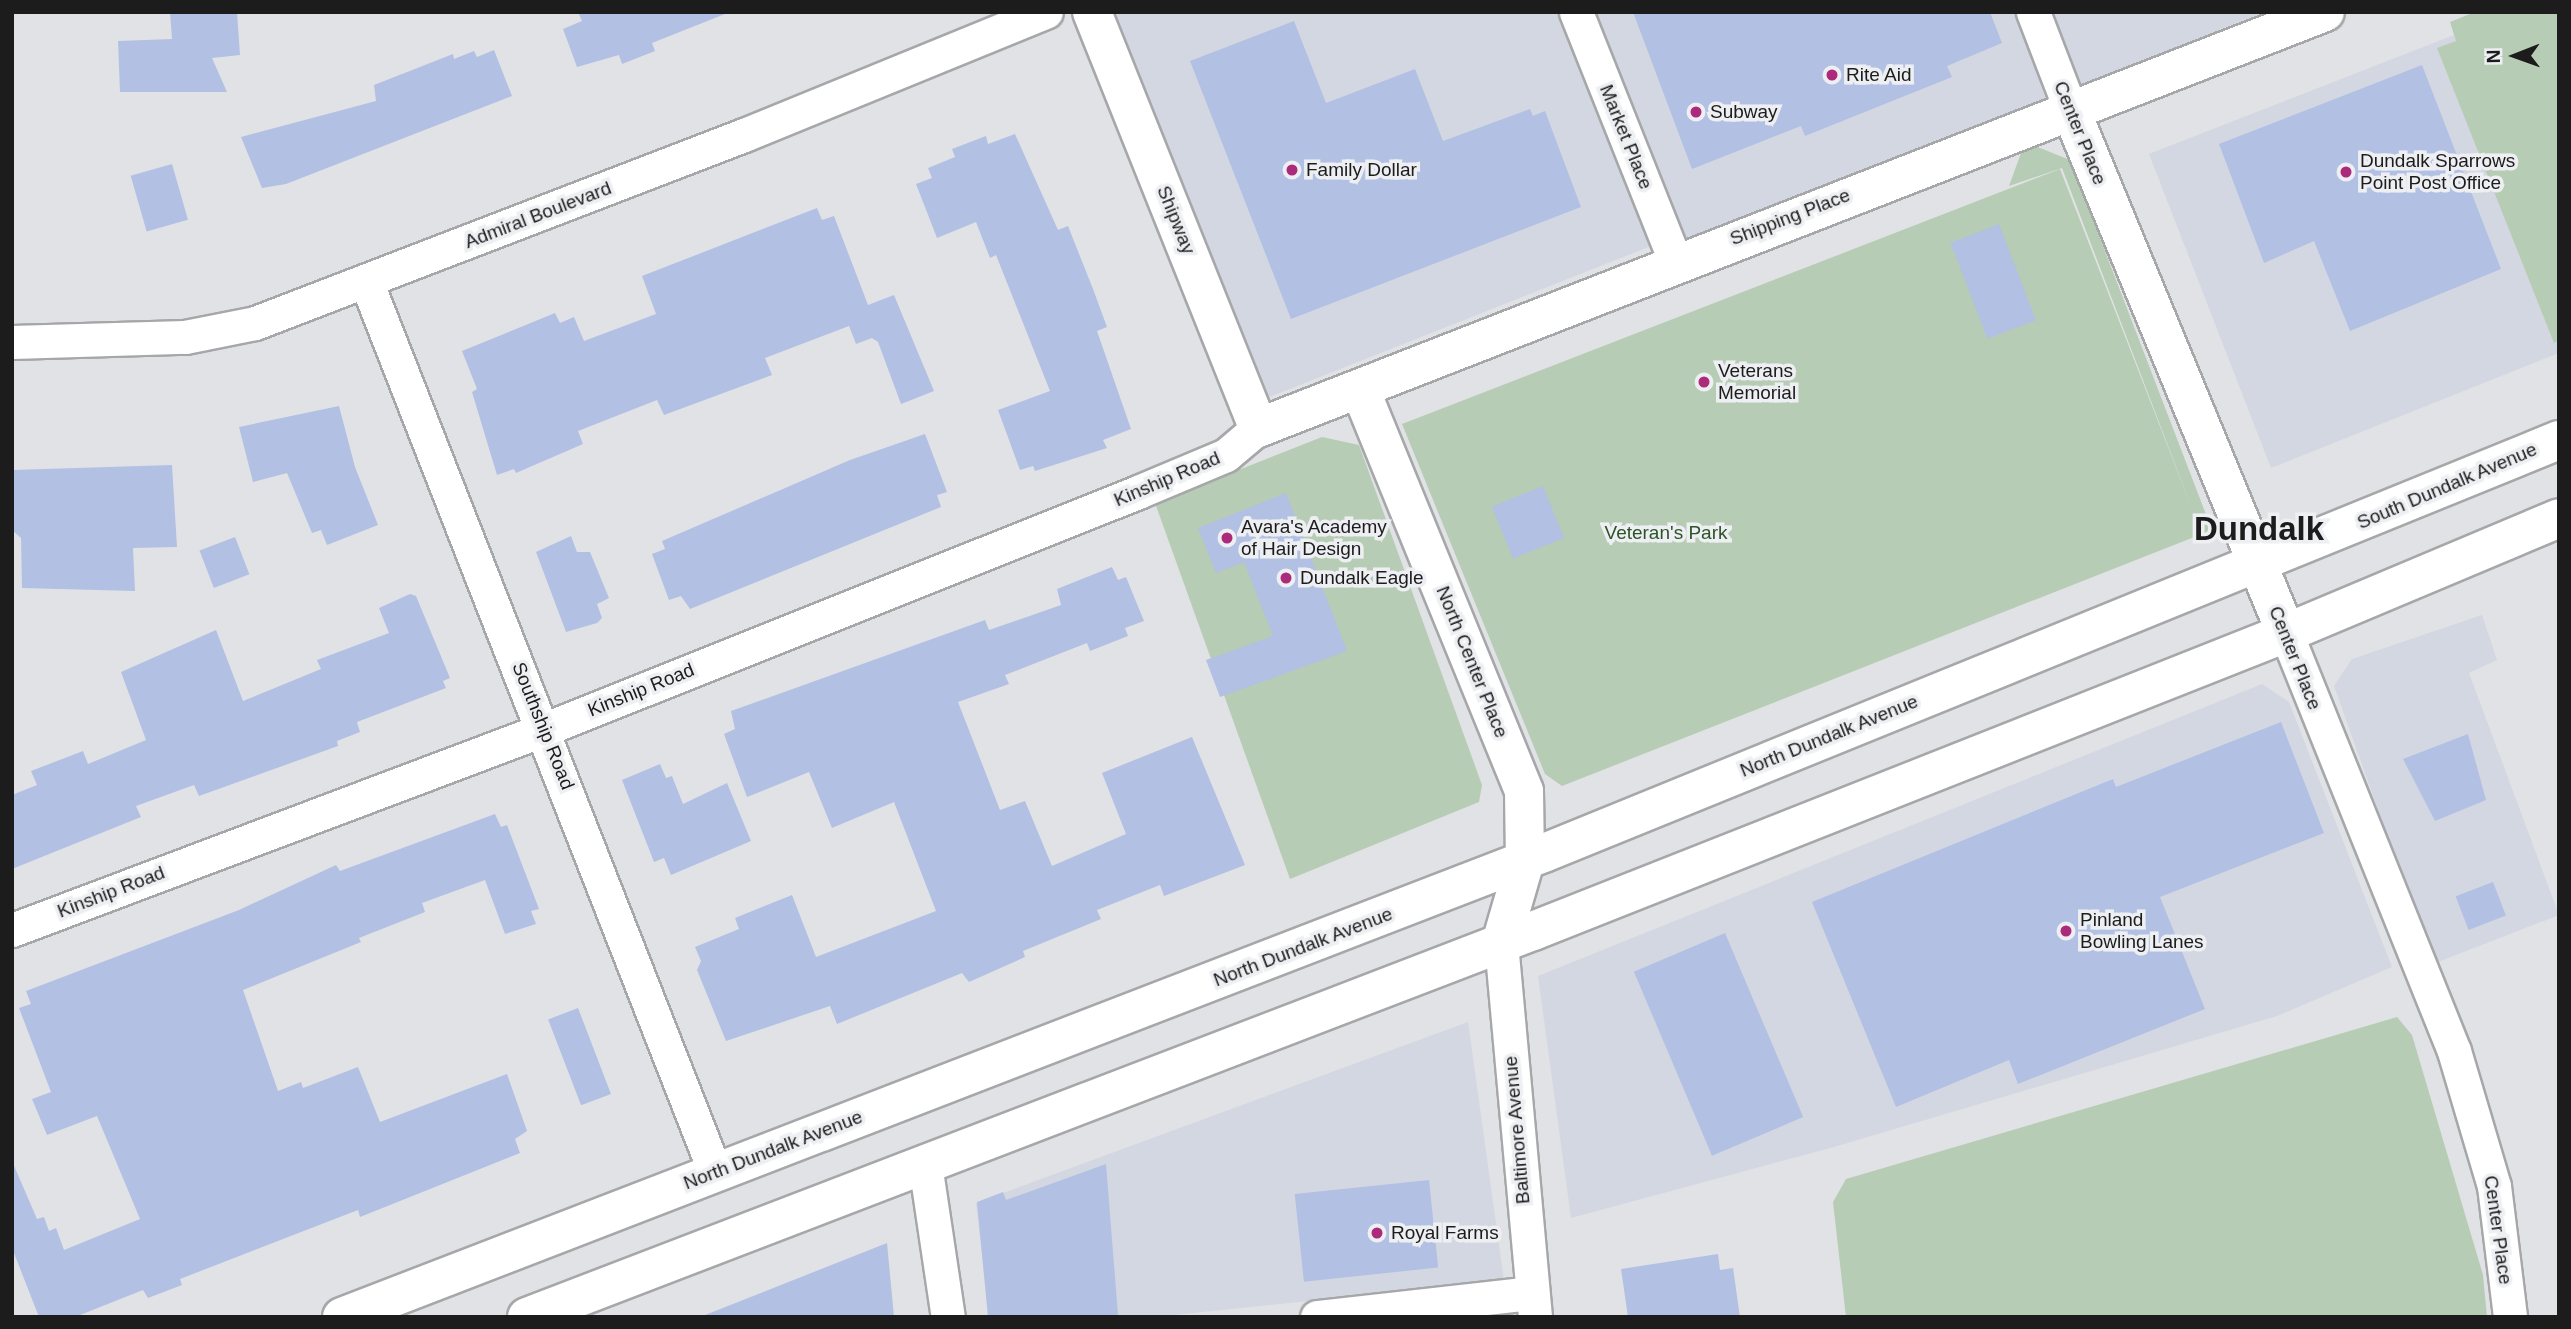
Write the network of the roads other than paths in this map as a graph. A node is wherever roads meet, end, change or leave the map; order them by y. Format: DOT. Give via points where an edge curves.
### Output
graph roads {
  1 [pos="1046,12"];
  2 [pos="1092,12"];
  3 [pos="1576,12"];
  4 [pos="2033,12"];
  5 [pos="2325,12"];
  6 [pos="2071,111"];
  7 [pos="1675,261"];
  8 [pos="366,281"];
  9 [pos="12,342"];
  10 [pos="1360,389"];
  11 [pos="1258,428"];
  12 [pos="2559,440"];
  13 [pos="2559,518"];
  14 [pos="2259,565"];
  15 [pos="2286,634"];
  16 [pos="545,729"];
  17 [pos="1525,861"];
  18 [pos="12,930"];
  19 [pos="1501,943"];
  20 [pos="925,1164"];
  21 [pos="715,1172"];
  22 [pos="1534,1305"];
  23 [pos="342,1317"];
  24 [pos="527,1317"];
  25 [pos="948,1317"];
  26 [pos="1317,1317"];
  27 [pos="2510,1317"];
  1 -- 8 [label="street, Admiral Boulevard"];
  2 -- 11 [label="main road, Shipway"];
  3 -- 7 [label="street, Market Place"];
  4 -- 6 [label="street, Center Place"];
  5 -- 6 [label="main road, Shipping Place"];
  6 -- 7 [label="main road, Shipping Place"];
  6 -- 14 [label="main road, Center Place"];
  7 -- 10 [label="main road, Shipping Place"];
  8 -- 9 [label="street, Admiral Boulevard" via="255,323 185,337"];
  8 -- 16 [label="street, Southship Road"];
  10 -- 11 [label="main road, Shipping Place"];
  10 -- 17 [label="main road, North Center Place" via="1524,791"];
  11 -- 16 [label="street, Kinship Road" via="1226,455"];
  12 -- 14 [label="main road, South Dundalk Avenue"];
  13 -- 15 [label="main road"];
  14 -- 15 [label="main road, Center Place"];
  14 -- 17 [label="main road, North Dundalk Avenue" via="2092,628"];
  15 -- 19 [label="main road"];
  15 -- 27 [label="street, Center Place" via="2454,1051 2494,1186"];
  16 -- 18 [label="street, Kinship Road"];
  16 -- 21 [label="street, Southship Road"];
  17 -- 19 [label="main road, North Center Place"];
  17 -- 21 [label="main road, North Dundalk Avenue"];
  19 -- 20 [label="main road"];
  19 -- 22 [label="street, Baltimore Avenue"];
  20 -- 24 [label="main road"];
  20 -- 25 [label="street"];
  21 -- 23 [label="main road, North Dundalk Avenue"];
  22 -- 26 [label="street"];
}
